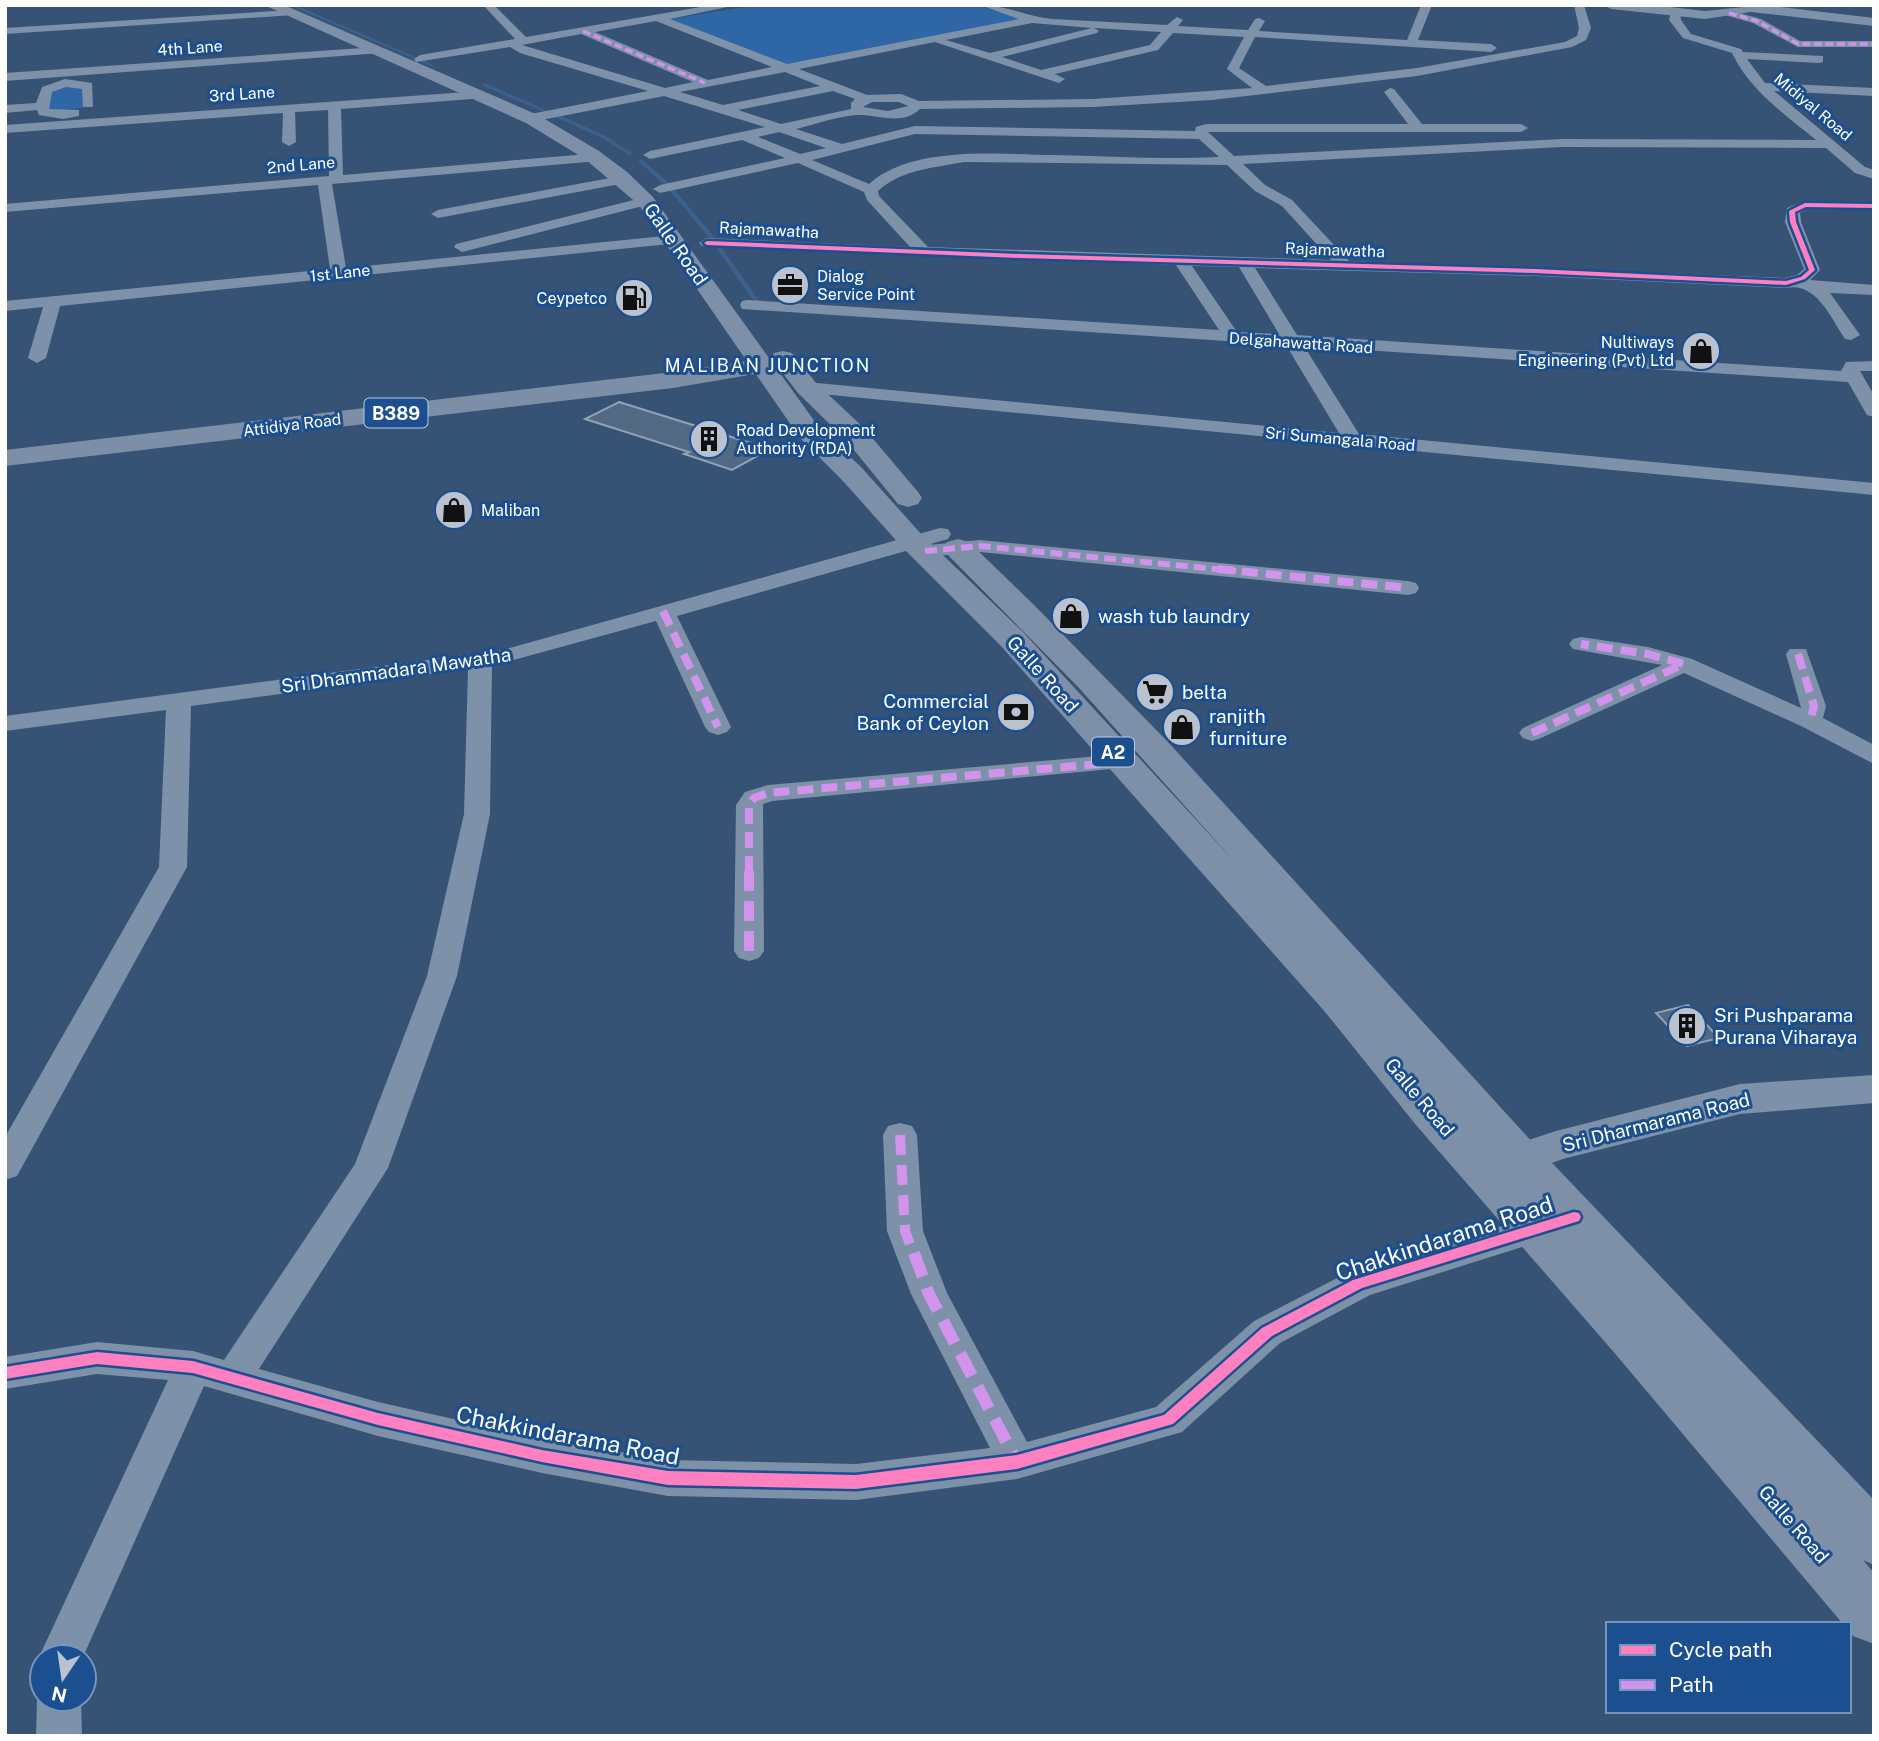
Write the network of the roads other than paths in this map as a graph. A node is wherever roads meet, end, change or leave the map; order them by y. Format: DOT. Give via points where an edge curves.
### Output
graph roads {
  1 [pos="488,5"];
  2 [pos="732,5"];
  3 [pos="985,5"];
  4 [pos="1427,5"];
  5 [pos="1579,5"];
  6 [pos="1611,5"];
  7 [pos="285,8"];
  8 [pos="1728,9"];
  9 [pos="633,10"];
  10 [pos="1676,12"];
  11 [pos="1186,13"];
  12 [pos="1248,16"];
  13 [pos="657,18"];
  14 [pos="1034,20"];
  15 [pos="1339,22"];
  16 [pos="1874,22"];
  17 [pos="1102,25"];
  18 [pos="1169,29"];
  19 [pos="20,30"];
  20 [pos="5,31"];
  21 [pos="583,31"];
  22 [pos="1250,34"];
  23 [pos="94,38"];
  24 [pos="1330,39"];
  25 [pos="934,40"];
  26 [pos="517,42"];
  27 [pos="1411,44"];
  28 [pos="1717,44"];
  29 [pos="1798,44"];
  30 [pos="1874,44"];
  31 [pos="1543,50"];
  32 [pos="377,51"];
  33 [pos="1739,55"];
  34 [pos="994,56"];
  35 [pos="420,59"];
  36 [pos="1833,60"];
  37 [pos="782,68"];
  38 [pos="1042,73"];
  39 [pos="5,77"];
  40 [pos="65,78"];
  41 [pos="705,83"];
  42 [pos="1073,83"];
  43 [pos="832,87"];
  44 [pos="1761,87"];
  45 [pos="1094,90"];
  46 [pos="1264,90"];
  47 [pos="662,92"];
  48 [pos="1390,92"];
  49 [pos="1874,92"];
  50 [pos="481,95"];
  51 [pos="1125,101"];
  52 [pos="1056,103"];
  53 [pos="334,105"];
  54 [pos="864,105"];
  55 [pos="42,106"];
  56 [pos="5,109"];
  57 [pos="289,109"];
  58 [pos="723,109"];
  59 [pos="541,117"];
  60 [pos="62,120"];
  61 [pos="1417,127"];
  62 [pos="1787,127"];
  63 [pos="1811,127"];
  64 [pos="784,128"];
  65 [pos="1542,128"];
  66 [pos="5,130"];
  67 [pos="1050,134"];
  68 [pos="1203,135"];
  69 [pos="747,137"];
  70 [pos="289,142"];
  71 [pos="1832,144"];
  72 [pos="841,148"];
  73 [pos="599,157"];
  74 [pos="799,159"];
  75 [pos="1229,162"];
  76 [pos="431,171"];
  77 [pos="1874,175"];
  78 [pos="330,180"];
  79 [pos="646,181"];
  80 [pos="871,190"];
  81 [pos="1874,206"];
  82 [pos="5,208"];
  83 [pos="441,221"];
  84 [pos="690,241"];
  85 [pos="924,252"];
  86 [pos="1181,261"];
  87 [pos="1244,263"];
  88 [pos="1345,266"];
  89 [pos="386,268"];
  90 [pos="339,273"];
  91 [pos="1794,281"];
  92 [pos="1818,288"];
  93 [pos="1874,290"];
  94 [pos="53,301"];
  95 [pos="748,305"];
  96 [pos="5,306"];
  97 [pos="1851,335"];
  98 [pos="1233,338"];
  99 [pos="1294,342"];
  100 [pos="37,358"];
  101 [pos="1874,366"];
  102 [pos="785,372"];
  103 [pos="1855,377"];
  104 [pos="1874,411"];
  105 [pos="1353,440"];
  106 [pos="5,458"];
  107 [pos="1874,489"];
  108 [pos="933,543"];
  109 [pos="1408,587"];
  110 [pos="663,611"];
  111 [pos="1581,644"];
  112 [pos="1798,654"];
  113 [pos="480,661"];
  114 [pos="1684,664"];
  115 [pos="179,700"];
  116 [pos="1810,721"];
  117 [pos="5,724"];
  118 [pos="718,727"];
  119 [pos="1532,733"];
  120 [pos="1874,756"];
  121 [pos="1123,762"];
  122 [pos="749,951"];
  123 [pos="1874,1089"];
  124 [pos="900,1135"];
  125 [pos="1502,1165"];
  126 [pos="5,1167"];
  127 [pos="1574,1217"];
  128 [pos="1535,1229"];
  129 [pos="193,1367"];
  130 [pos="5,1373"];
  131 [pos="233,1377"];
  132 [pos="1017,1462"];
  133 [pos="1874,1539"];
  134 [pos="1874,1616"];
  135 [pos="67,1643"];
  136 [pos="59,1713"];
  137 [pos="59,1736"];
  1 -- 26 [label="street"];
  2 -- 13 [label="street"];
  3 -- 14 [label="street"];
  4 -- 27 [label="street" via="1414,25"];
  5 -- 31 [label="street" via="1585,29 1582,38"];
  6 -- 10 [label="street"];
  7 -- 19 [label="street"];
  7 -- 32 [label="highway, Galle Road / A2"];
  7 -- 35 [label="highway, Galle Road / A2"];
  8 -- 10 [label="street"];
  8 -- 16 [label="street"];
  8 -- 29 [label="street"];
  9 -- 13 [label="street"];
  10 -- 28 [label="street, Midiyal Road" via="1675,20 1687,36"];
  11 -- 18 [label="street"];
  12 -- 22 [label="street" via="1268,17"];
  13 -- 21 [label="street"];
  13 -- 37 [label="street"];
  14 -- 17 [label="street"];
  14 -- 25 [label="street"];
  15 -- 24 [label="street"];
  17 -- 18 [label="street"];
  17 -- 34 [label="street" via="1069,39"];
  18 -- 22 [label="street"];
  18 -- 38 [label="street" via="1154,48"];
  19 -- 20 [label="street"];
  19 -- 23 [label="street" via="18,40"];
  21 -- 26 [label="street"];
  21 -- 41 [label="street"];
  22 -- 24 [label="street"];
  22 -- 46 [label="street" via="1233,69"];
  24 -- 27 [label="street"];
  25 -- 34 [label="street"];
  25 -- 37 [label="street"];
  26 -- 35 [label="street"];
  26 -- 47 [label="street" via="524,51"];
  27 -- 31 [label="street"];
  28 -- 29 [label="street"];
  28 -- 33 [label="street, Midiyal Road"];
  29 -- 30 [label="street"];
  31 -- 46 [label="street" via="1417,72"];
  32 -- 40 [label="street, 4th Lane" via="88,65"];
  32 -- 50 [label="highway, Galle Road / A2"];
  33 -- 36 [label="street"];
  33 -- 44 [label="street, Midiyal Road"];
  34 -- 38 [label="street"];
  35 -- 59 [label="highway, Galle Road / A2"];
  37 -- 41 [label="street"];
  37 -- 43 [label="street"];
  38 -- 42 [label="street"];
  39 -- 40 [label="street, 4th Lane"];
  40 -- 55 [label="street" via="46,90"];
  40 -- 60 [label="street" via="88,86 95,104"];
  41 -- 47 [label="street"];
  43 -- 54 [label="street"];
  43 -- 58 [label="street"];
  44 -- 49 [label="street"];
  44 -- 63 [label="street, Midiyal Road"];
  45 -- 51 [label="street"];
  46 -- 51 [label="street"];
  47 -- 58 [label="street"];
  47 -- 59 [label="street"];
  48 -- 61 [label="street"];
  50 -- 53 [label="street, 3rd Lane"];
  50 -- 59 [label="highway, Galle Road / A2"];
  51 -- 52 [label="street"];
  52 -- 54 [label="street" via="917,105 901,98"];
  52 -- 67 [label="street"];
  53 -- 57 [label="street, 3rd Lane"];
  53 -- 78 [label="street"];
  54 -- 64 [label="street"];
  55 -- 56 [label="street"];
  55 -- 60 [label="street" via="47,114"];
  57 -- 60 [label="street, 3rd Lane" via="185,123"];
  57 -- 70 [label="street"];
  58 -- 64 [label="street"];
  59 -- 73 [label="highway, Galle Road / A2"];
  59 -- 79 [label="highway, Galle Road / A2" via="620,154"];
  60 -- 66 [label="street, 3rd Lane"];
  61 -- 65 [label="street"];
  61 -- 68 [label="street" via="1206,128 1201,130"];
  62 -- 63 [label="street"];
  63 -- 71 [label="street, Midiyal Road"];
  64 -- 69 [label="street"];
  64 -- 72 [label="street"];
  67 -- 68 [label="street"];
  67 -- 72 [label="street" via="915,130"];
  68 -- 75 [label="street"];
  69 -- 74 [label="street"];
  69 -- 79 [label="street"];
  71 -- 75 [label="street" via="1562,143"];
  71 -- 77 [label="street, Midiyal Road" via="1860,170"];
  72 -- 74 [label="street"];
  73 -- 76 [label="street, 2nd Lane"];
  73 -- 79 [label="highway, Galle Road / A2"];
  74 -- 79 [label="street"];
  74 -- 80 [label="street"];
  75 -- 80 [label="street" via="964,158 907,168"];
  75 -- 88 [label="street" via="1287,203"];
  76 -- 78 [label="street, 2nd Lane"];
  76 -- 83 [label="street"];
  78 -- 82 [label="street, 2nd Lane"];
  78 -- 90 [label="street"];
  79 -- 83 [label="street"];
  79 -- 83 [label="street" via="468,206"];
  79 -- 84 [label="highway, Galle Road / A2"];
  80 -- 85 [label="street" via="872,197"];
  81 -- 91 [label="street" via="1805,205 1792,211 1812,270"];
  83 -- 89 [label="street"];
  84 -- 85 [label="street, Rajamawatha"];
  84 -- 89 [label="street, 1st Lane"];
  84 -- 95 [label="highway, Galle Road / A2"];
  84 -- 102 [label="highway, Galle Road / A2" via="740,331"];
  85 -- 86 [label="street, Rajamawatha"];
  86 -- 87 [label="street, Rajamawatha"];
  86 -- 98 [label="street"];
  87 -- 88 [label="street, Rajamawatha"];
  87 -- 99 [label="street"];
  88 -- 91 [label="street, Rajamawatha"];
  89 -- 90 [label="street, 1st Lane"];
  90 -- 94 [label="street, 1st Lane"];
  91 -- 92 [label="street, Rajamawatha"];
  92 -- 93 [label="street, Rajamawatha"];
  92 -- 97 [label="street"];
  94 -- 96 [label="street, 1st Lane"];
  94 -- 100 [label="street"];
  95 -- 98 [label="street, Delgahawatta Road"];
  95 -- 102 [label="highway, Galle Road / A2"];
  98 -- 99 [label="street, Delgahawatta Road"];
  99 -- 103 [label="street, Delgahawatta Road"];
  99 -- 105 [label="street"];
  101 -- 103 [label="street" via="1852,366"];
  102 -- 105 [label="street, Sri Sumangala Road"];
  102 -- 106 [label="main road, Attidiya Road / B389" via="673,380"];
  102 -- 108 [label="highway, Galle Road / A2" via="855,433"];
  102 -- 108 [label="highway, Galle Road / A2" via="809,432"];
  103 -- 104 [label="street"];
  105 -- 107 [label="street, Sri Sumangala Road"];
  108 -- 109 [label="street, Sri Dhammadara Mawatha"];
  108 -- 110 [label="street, Sri Dhammadara Mawatha"];
  108 -- 121 [label="highway, Galle Road / A2"];
  108 -- 125 [label="highway, Galle Road / A2" via="1031,618 1229,832"];
  110 -- 113 [label="street, Sri Dhammadara Mawatha"];
  110 -- 118 [label="street"];
  111 -- 114 [label="street" via="1648,653"];
  112 -- 116 [label="street" via="1814,706"];
  113 -- 115 [label="street, Sri Dhammadara Mawatha"];
  113 -- 131 [label="street" via="477,814 442,976 371,1168"];
  114 -- 116 [label="street"];
  114 -- 119 [label="street"];
  115 -- 117 [label="street, Sri Dhammadara Mawatha"];
  115 -- 126 [label="street" via="173,867"];
  116 -- 120 [label="street"];
  121 -- 122 [label="street" via="768,793 754,798 749,805"];
  121 -- 125 [label="highway, Galle Road / A2" via="1341,1003"];
  123 -- 125 [label="street, Sri Dharmarama Road" via="1740,1099 1556,1146"];
  124 -- 132 [label="street" via="905,1231 929,1294"];
  125 -- 127 [label="highway, Galle Road / A2"];
  125 -- 128 [label="highway, Galle Road / A2"];
  127 -- 128 [label="street, Chakkindarama Road"];
  127 -- 133 [label="highway, Galle Road / A2"];
  128 -- 132 [label="street, Chakkindarama Road" via="1358,1284 1267,1332 1168,1420"];
  128 -- 134 [label="highway, Galle Road / A2"];
  129 -- 130 [label="street, Chakkindarama Road" via="97,1358"];
  129 -- 131 [label="street, Chakkindarama Road"];
  129 -- 135 [label="street"];
  131 -- 132 [label="street, Chakkindarama Road" via="379,1419 542,1456 668,1478 856,1482"];
  136 -- 137 [label="street"];
}
